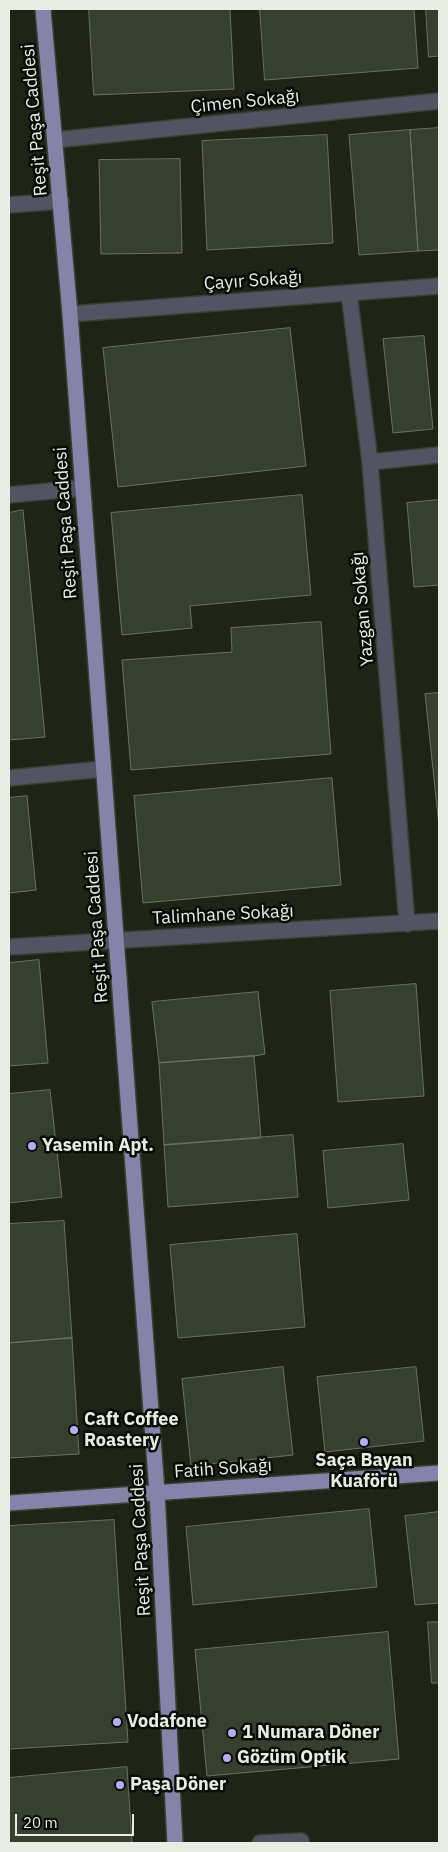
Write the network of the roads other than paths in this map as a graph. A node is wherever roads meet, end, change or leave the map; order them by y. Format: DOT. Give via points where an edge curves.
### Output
graph roads {
  1 [pos="43,9"];
  2 [pos="439,101"];
  3 [pos="55,140"];
  4 [pos="61,201"];
  5 [pos="9,205"];
  6 [pos="439,286"];
  7 [pos="349,293"];
  8 [pos="70,314"];
  9 [pos="439,455"];
  10 [pos="370,462"];
  11 [pos="82,488"];
  12 [pos="9,495"];
  13 [pos="103,769"];
  14 [pos="9,778"];
  15 [pos="439,922"];
  16 [pos="407,924"];
  17 [pos="116,940"];
  18 [pos="9,947"];
  19 [pos="439,1473"];
  20 [pos="157,1492"];
  21 [pos="9,1503"];
  22 [pos="301,1841"];
  23 [pos="175,1843"];
  24 [pos="260,1843"];
  1 -- 3 [label="main road, Reşit Paşa Caddesi"];
  2 -- 3 [label="street, Çimen Sokağı"];
  3 -- 4 [label="main road, Reşit Paşa Caddesi"];
  4 -- 5 [label="street"];
  4 -- 8 [label="main road, Reşit Paşa Caddesi"];
  6 -- 7 [label="street, Çayır Sokağı"];
  7 -- 8 [label="street, Çayır Sokağı"];
  7 -- 10 [label="street, Yazgan Sokağı"];
  8 -- 11 [label="main road, Reşit Paşa Caddesi"];
  9 -- 10 [label="street"];
  10 -- 16 [label="street, Yazgan Sokağı"];
  11 -- 12 [label="street"];
  11 -- 13 [label="main road, Reşit Paşa Caddesi"];
  13 -- 14 [label="street"];
  13 -- 17 [label="main road, Reşit Paşa Caddesi"];
  15 -- 16 [label="street, Talimhane Sokağı"];
  16 -- 17 [label="street, Talimhane Sokağı"];
  17 -- 18 [label="street, Talimhane Sokağı"];
  17 -- 20 [label="main road, Reşit Paşa Caddesi"];
  19 -- 20 [label="main road, Fatih Sokağı"];
  20 -- 21 [label="main road, Fatih Sokağı"];
  20 -- 23 [label="main road, Reşit Paşa Caddesi"];
  22 -- 24 [label="street"];
}
